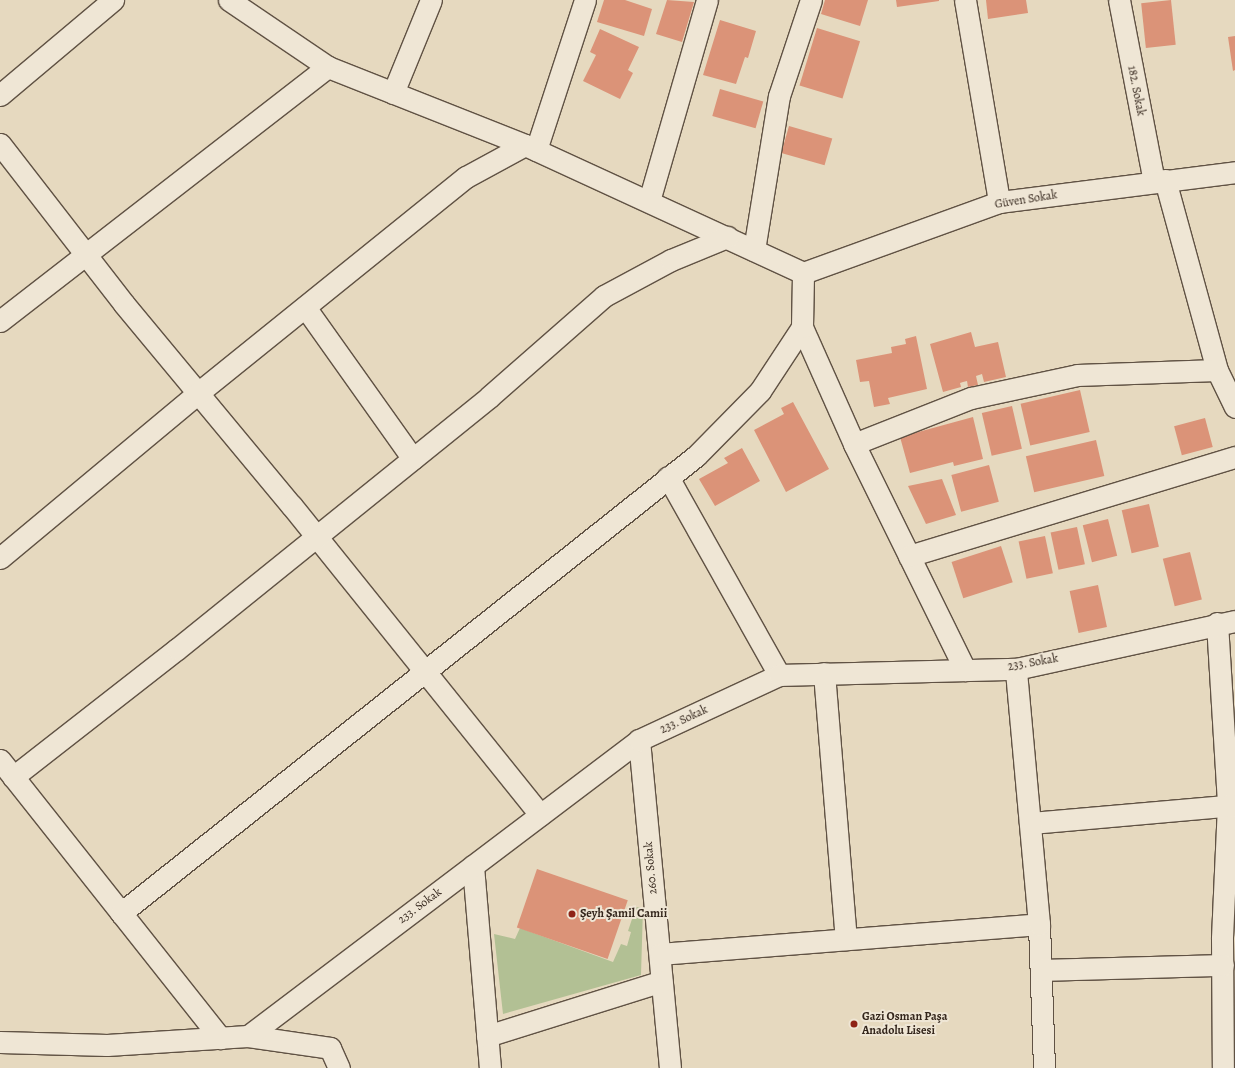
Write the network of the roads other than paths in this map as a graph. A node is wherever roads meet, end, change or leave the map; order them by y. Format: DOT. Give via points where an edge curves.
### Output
graph roads {
  1 [pos="113,0"];
  2 [pos="229,0"];
  3 [pos="431,0"];
  4 [pos="586,0"];
  5 [pos="707,0"];
  6 [pos="811,0"];
  7 [pos="965,0"];
  8 [pos="1119,0"];
  9 [pos="328,67"];
  10 [pos="393,93"];
  11 [pos="0,95"];
  12 [pos="0,144"];
  13 [pos="531,148"];
  14 [pos="1235,172"];
  15 [pos="1159,181"];
  16 [pos="649,201"];
  17 [pos="999,202"];
  18 [pos="727,237"];
  19 [pos="754,250"];
  20 [pos="85,254"];
  21 [pos="803,273"];
  22 [pos="305,307"];
  23 [pos="0,321"];
  24 [pos="802,327"];
  25 [pos="1217,370"];
  26 [pos="198,393"];
  27 [pos="1235,407"];
  28 [pos="854,444"];
  29 [pos="1235,457"];
  30 [pos="413,459"];
  31 [pos="668,478"];
  32 [pos="317,536"];
  33 [pos="909,556"];
  34 [pos="0,558"];
  35 [pos="1226,622"];
  36 [pos="1016,669"];
  37 [pos="966,670"];
  38 [pos="426,672"];
  39 [pos="824,673"];
  40 [pos="779,675"];
  41 [pos="640,740"];
  42 [pos="0,760"];
  43 [pos="13,777"];
  44 [pos="1231,805"];
  45 [pos="540,815"];
  46 [pos="1030,823"];
  47 [pos="472,866"];
  48 [pos="121,913"];
  49 [pos="1039,924"];
  50 [pos="846,939"];
  51 [pos="660,954"];
  52 [pos="1223,965"];
  53 [pos="1041,970"];
  54 [pos="662,981"];
  55 [pos="248,1036"];
  56 [pos="487,1036"];
  57 [pos="220,1038"];
  58 [pos="0,1042"];
  59 [pos="1227,1056"];
  60 [pos="339,1068"];
  61 [pos="490,1068"];
  62 [pos="670,1068"];
  63 [pos="1044,1068"];
  1 -- 11 [label="street"];
  2 -- 9 [label="street"];
  3 -- 10 [label="street"];
  4 -- 13 [label="street"];
  5 -- 16 [label="street"];
  6 -- 19 [label="street" via="779,96"];
  7 -- 17 [label="street"];
  8 -- 15 [label="street, 182. Sokak"];
  9 -- 10 [label="street"];
  9 -- 20 [label="street"];
  10 -- 13 [label="street"];
  12 -- 20 [label="street"];
  13 -- 16 [label="street"];
  13 -- 22 [label="street" via="466,177"];
  14 -- 15 [label="street, Güven Sokak"];
  15 -- 17 [label="street, Güven Sokak"];
  15 -- 25 [label="street, 182. Sokak"];
  16 -- 18 [label="street"];
  17 -- 21 [label="street, Güven Sokak"];
  18 -- 19 [label="street"];
  18 -- 30 [label="street" via="671,260 604,296 490,397"];
  19 -- 21 [label="street"];
  20 -- 23 [label="street"];
  20 -- 26 [label="street"];
  21 -- 24 [label="street"];
  22 -- 26 [label="street"];
  22 -- 30 [label="street"];
  24 -- 28 [label="street"];
  24 -- 31 [label="street" via="760,391 696,456"];
  25 -- 27 [label="street, 182. Sokak"];
  25 -- 28 [label="street" via="1077,375 971,398"];
  26 -- 32 [label="street"];
  26 -- 34 [label="street"];
  28 -- 33 [label="street"];
  29 -- 33 [label="street"];
  30 -- 32 [label="street"];
  31 -- 38 [label="street"];
  31 -- 40 [label="street"];
  32 -- 38 [label="street"];
  32 -- 43 [label="street"];
  33 -- 37 [label="street"];
  35 -- 36 [label="street, 233. Sokak"];
  35 -- 44 [label="street"];
  36 -- 37 [label="street, 233. Sokak"];
  36 -- 46 [label="street"];
  37 -- 39 [label="street, 233. Sokak"];
  38 -- 45 [label="street"];
  38 -- 48 [label="street"];
  39 -- 40 [label="street, 233. Sokak"];
  39 -- 50 [label="street"];
  40 -- 41 [label="street, 233. Sokak"];
  41 -- 45 [label="street, 233. Sokak"];
  41 -- 51 [label="street, 260. Sokak"];
  42 -- 43 [label="street"];
  43 -- 48 [label="street"];
  44 -- 46 [label="street"];
  44 -- 52 [label="street"];
  45 -- 47 [label="street, 233. Sokak"];
  46 -- 49 [label="street"];
  47 -- 55 [label="street, 233. Sokak"];
  47 -- 56 [label="street"];
  48 -- 57 [label="street"];
  49 -- 50 [label="street"];
  49 -- 53 [label="street"];
  50 -- 51 [label="street"];
  51 -- 54 [label="street, 260. Sokak"];
  52 -- 53 [label="street"];
  52 -- 59 [label="street"];
  53 -- 63 [label="street"];
  54 -- 56 [label="street"];
  54 -- 62 [label="street, 260. Sokak"];
  55 -- 57 [label="street"];
  55 -- 60 [label="street" via="330,1048"];
  56 -- 61 [label="street"];
  57 -- 58 [label="street" via="107,1044"];
}
